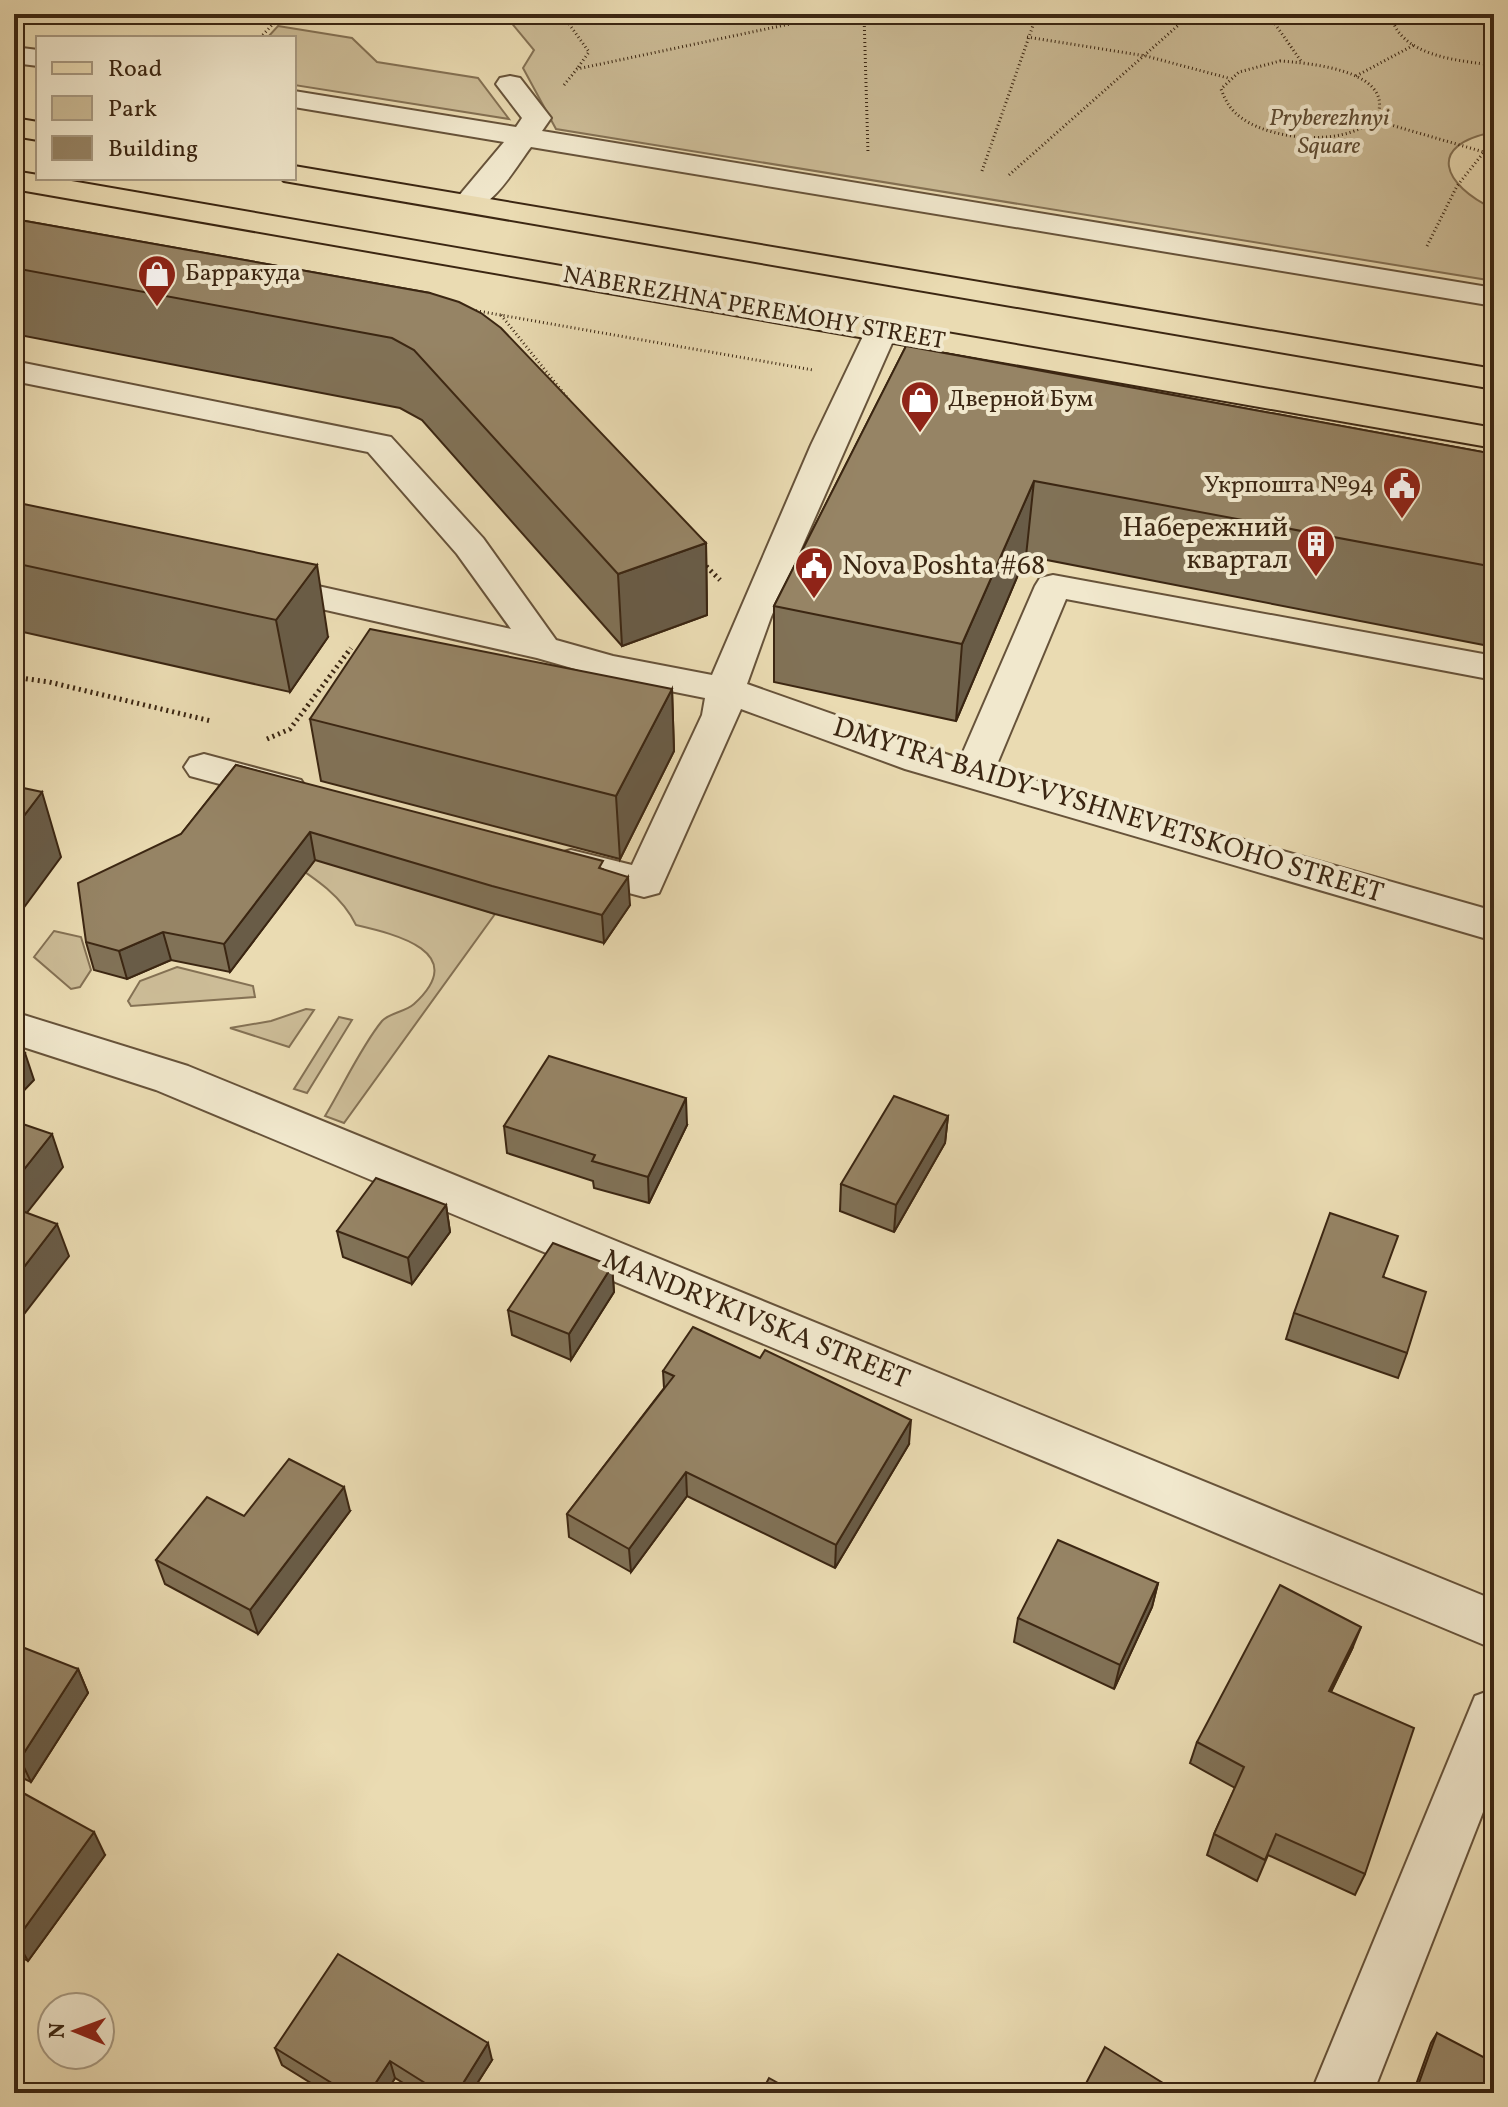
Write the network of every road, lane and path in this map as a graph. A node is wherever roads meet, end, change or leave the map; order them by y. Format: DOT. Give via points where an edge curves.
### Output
graph roads {
  1 [pos="294,14"];
  2 [pos="562,14"];
  3 [pos="837,14"];
  4 [pos="864,14"];
  5 [pos="1037,14"];
  6 [pos="1191,14"];
  7 [pos="1268,14"];
  8 [pos="1389,14"];
  9 [pos="262,36"];
  10 [pos="1027,37"];
  11 [pos="1414,45"];
  12 [pos="14,55"];
  13 [pos="1146,56"];
  14 [pos="36,58"];
  15 [pos="1302,62"];
  16 [pos="1494,65"];
  17 [pos="577,69"];
  18 [pos="1356,76"];
  19 [pos="1228,78"];
  20 [pos="510,84"];
  21 [pos="296,99"];
  22 [pos="1374,120"];
  23 [pos="14,127"];
  24 [pos="530,127"];
  25 [pos="36,131"];
  26 [pos="1484,152"];
  27 [pos="1494,155"];
  28 [pos="296,175"];
  29 [pos="14,180"];
  30 [pos="868,194"];
  31 [pos="467,204"];
  32 [pos="969,210"];
  33 [pos="1429,240"];
  34 [pos="427,252"];
  35 [pos="1494,297"];
  36 [pos="470,310"];
  37 [pos="501,315"];
  38 [pos="881,332"];
  39 [pos="14,371"];
  40 [pos="858,377"];
  41 [pos="1494,379"];
  42 [pos="571,402"];
  43 [pos="1494,438"];
  44 [pos="698,558"];
  45 [pos="229,577"];
  46 [pos="379,611"];
  47 [pos="755,614"];
  48 [pos="543,648"];
  49 [pos="1494,668"];
  50 [pos="14,677"];
  51 [pos="725,690"];
  52 [pos="204,767"];
  53 [pos="972,776"];
  54 [pos="326,799"];
  55 [pos="538,855"];
  56 [pos="1494,926"];
  57 [pos="14,1028"];
  58 [pos="1494,1625"];
  59 [pos="1494,1714"];
  60 [pos="1342,2093"];
  1 -- 9 [label="path"];
  2 -- 17 [label="path" via="589,52"];
  3 -- 17 [label="path"];
  4 -- 30 [label="path"];
  5 -- 10 [label="path"];
  6 -- 13 [label="path"];
  7 -- 15 [label="path"];
  8 -- 11 [label="path" via="1398,33"];
  10 -- 13 [label="path"];
  10 -- 32 [label="path"];
  11 -- 16 [label="path" via="1437,55"];
  11 -- 18 [label="path"];
  12 -- 14 [label="street"];
  13 -- 19 [label="path"];
  13 -- 32 [label="path"];
  15 -- 18 [label="path"];
  15 -- 19 [label="path" via="1259,64"];
  17 -- 24 [label="path"];
  18 -- 22 [label="path" via="1379,97 1381,109"];
  19 -- 22 [label="path" via="1221,89 1222,103 1254,126 1279,134 1335,136"];
  20 -- 24 [label="street"];
  21 -- 24 [label="street"];
  22 -- 26 [label="path"];
  23 -- 25 [label="main road"];
  24 -- 30 [label="street"];
  24 -- 31 [label="street"];
  26 -- 27 [label="path"];
  26 -- 33 [label="path" via="1457,186"];
  28 -- 31 [label="main road, NABEREZHNA PEREMOHY STREET"];
  29 -- 34 [label="main road, NABEREZHNA PEREMOHY STREET"];
  30 -- 32 [label="street"];
  31 -- 34 [label="main road"];
  31 -- 41 [label="main road, NABEREZHNA PEREMOHY STREET"];
  32 -- 35 [label="street"];
  34 -- 38 [label="main road, NABEREZHNA PEREMOHY STREET"];
  36 -- 37 [label="path"];
  37 -- 40 [label="path"];
  37 -- 42 [label="path"];
  38 -- 40 [label="street"];
  38 -- 43 [label="main road, NABEREZHNA PEREMOHY STREET"];
  39 -- 48 [label="street" via="379,444 470,546"];
  40 -- 47 [label="street"];
  44 -- 47 [label="path"];
  45 -- 46 [label="street, DMYTRA BAIDY-VYSHNEVETSKOHO STREET"];
  46 -- 48 [label="street, DMYTRA BAIDY-VYSHNEVETSKOHO STREET"];
  46 -- 52 [label="path" via="290,729"];
  47 -- 51 [label="street"];
  48 -- 51 [label="street, DMYTRA BAIDY-VYSHNEVETSKOHO STREET"];
  49 -- 53 [label="street" via="1053,586"];
  50 -- 52 [label="path" via="213,721"];
  51 -- 53 [label="street, DMYTRA BAIDY-VYSHNEVETSKOHO STREET"];
  51 -- 55 [label="street" via="721,715 644,883"];
  52 -- 54 [label="street"];
  53 -- 56 [label="street, DMYTRA BAIDY-VYSHNEVETSKOHO STREET"];
  57 -- 58 [label="street, MANDRYKIVSKA STREET" via="172,1078"];
  59 -- 60 [label="street"];
}
